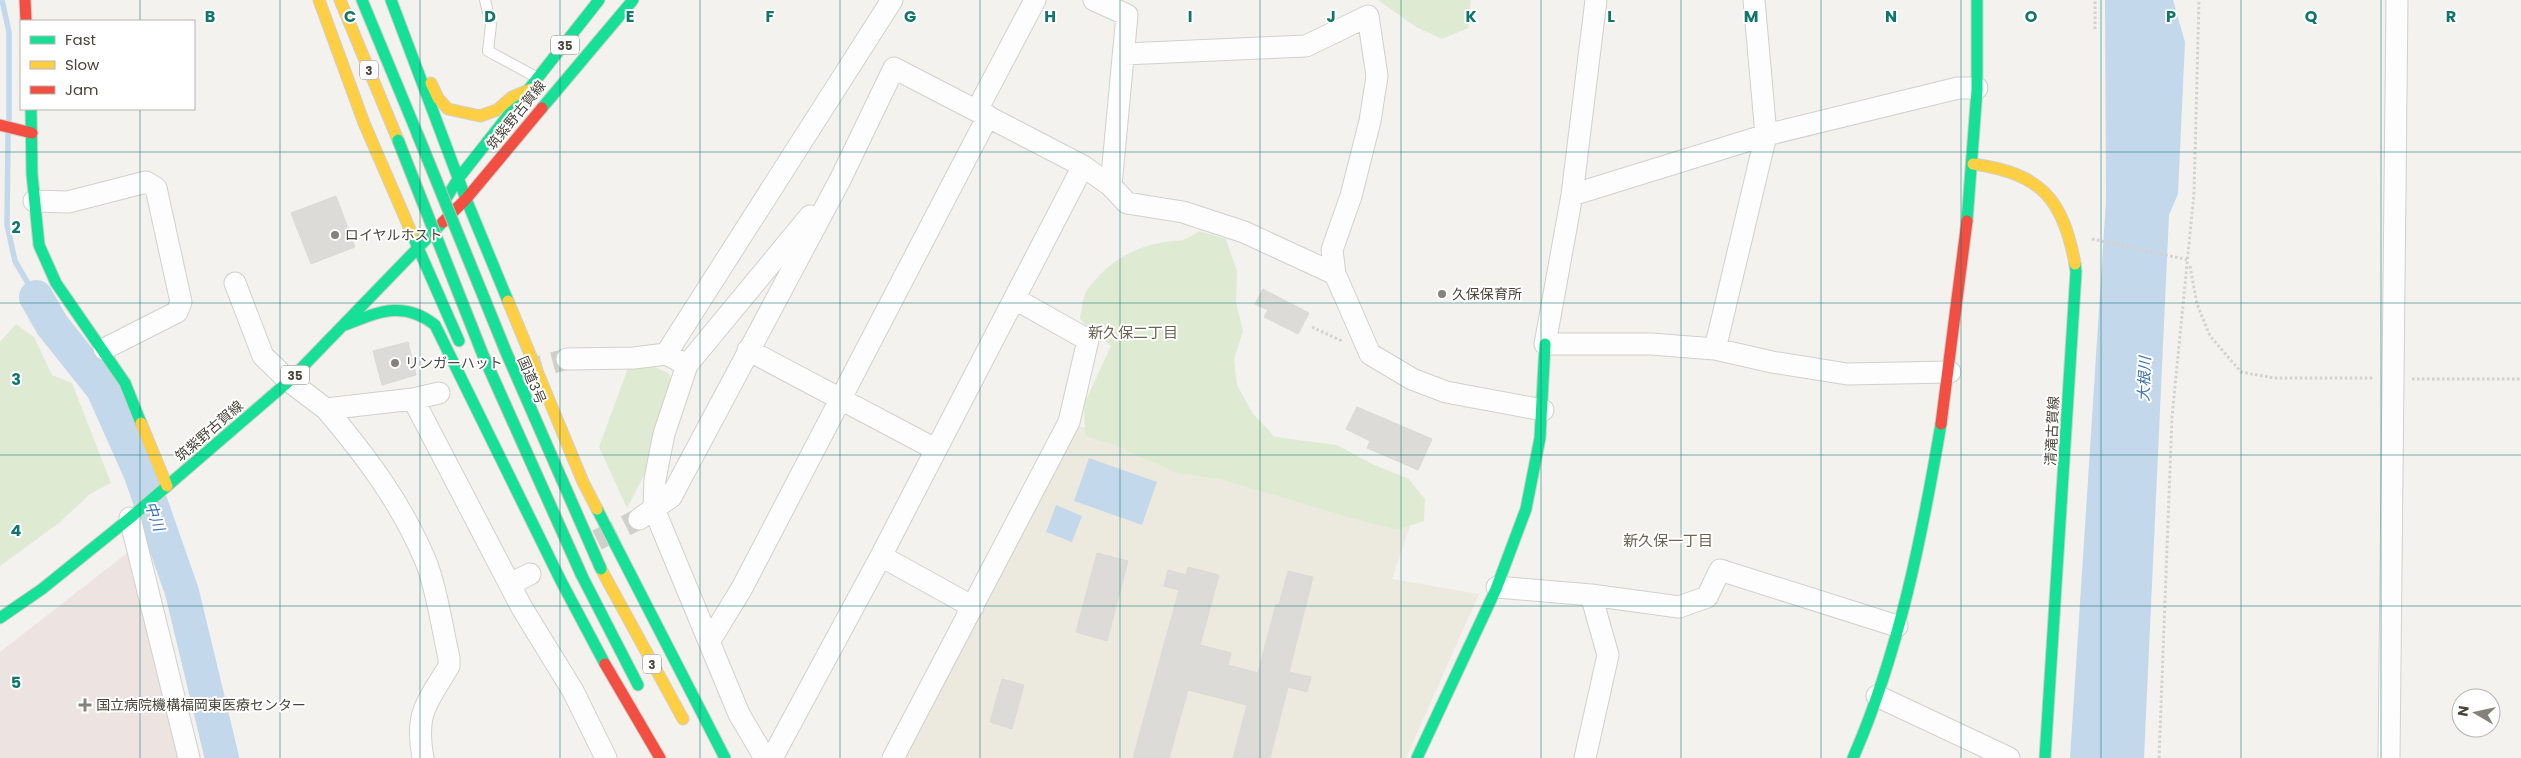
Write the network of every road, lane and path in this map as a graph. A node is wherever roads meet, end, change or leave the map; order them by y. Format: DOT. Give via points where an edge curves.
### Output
graph roads {
  1 [pos="24,0"];
  2 [pos="319,0"];
  3 [pos="340,0"];
  4 [pos="362,0"];
  5 [pos="392,0"];
  6 [pos="485,0"];
  7 [pos="600,0"];
  8 [pos="633,0"];
  9 [pos="892,0"];
  10 [pos="1036,0"];
  11 [pos="1094,0"];
  12 [pos="1596,0"];
  13 [pos="1754,0"];
  14 [pos="1977,0"];
  15 [pos="2096,0"];
  16 [pos="2199,0"];
  17 [pos="2397,0"];
  18 [pos="1368,8"];
  19 [pos="26,20"];
  20 [pos="2095,29"];
  21 [pos="1124,54"];
  22 [pos="539,78"];
  23 [pos="1977,88"];
  24 [pos="530,89"];
  25 [pos="31,110"];
  26 [pos="982,113"];
  27 [pos="0,125"];
  28 [pos="32,133"];
  29 [pos="1766,135"];
  30 [pos="1973,164"];
  31 [pos="1083,166"];
  32 [pos="458,179"];
  33 [pos="840,180"];
  34 [pos="1111,186"];
  35 [pos="1572,195"];
  36 [pos="466,199"];
  37 [pos="34,201"];
  38 [pos="2094,238"];
  39 [pos="419,245"];
  40 [pos="2189,260"];
  41 [pos="1334,274"];
  42 [pos="235,283"];
  43 [pos="1015,299"];
  44 [pos="345,325"];
  45 [pos="1545,344"];
  46 [pos="104,349"];
  47 [pos="1715,349"];
  48 [pos="748,350"];
  49 [pos="464,354"];
  50 [pos="666,354"];
  51 [pos="567,359"];
  52 [pos="687,365"];
  53 [pos="472,372"];
  54 [pos="1950,372"];
  55 [pos="2394,378"];
  56 [pos="2521,379"];
  57 [pos="289,381"];
  58 [pos="439,393"];
  59 [pos="413,399"];
  60 [pos="840,399"];
  61 [pos="326,409"];
  62 [pos="1543,410"];
  63 [pos="935,449"];
  64 [pos="163,490"];
  65 [pos="646,514"];
  66 [pos="133,515"];
  67 [pos="540,536"];
  68 [pos="881,556"];
  69 [pos="530,574"];
  70 [pos="510,584"];
  71 [pos="1497,587"];
  72 [pos="1591,595"];
  73 [pos="973,607"];
  74 [pos="0,618"];
  75 [pos="1898,626"];
  76 [pos="709,642"];
  77 [pos="643,693"];
  78 [pos="1877,696"];
  79 [pos="691,734"];
  80 [pos="189,758"];
  81 [pos="422,758"];
  82 [pos="606,758"];
  83 [pos="660,758"];
  84 [pos="725,758"];
  85 [pos="765,758"];
  86 [pos="772,758"];
  87 [pos="893,758"];
  88 [pos="1418,758"];
  89 [pos="1586,758"];
  90 [pos="1853,758"];
  91 [pos="2009,758"];
  92 [pos="2045,758"];
  93 [pos="2159,758"];
  94 [pos="2389,758"];
  1 -- 19 [label="main road"];
  2 -- 39 [label="main road" via="364,123"];
  3 -- 77 [label="main road, 3, bridge" via="483,355 582,576"];
  4 -- 79 [label="main road, 国道3号 / 3, bridge" via="502,348 601,569"];
  5 -- 24 [label="main road" via="438,98 448,109 480,116 497,110 512,97"];
  5 -- 32 [label="main road"];
  6 -- 22 [label="lane" via="490,26 488,51"];
  7 -- 22 [label="main road, 筑紫野古賀線 / 35"];
  8 -- 36 [label="main road, 筑紫野古賀線 / 35"];
  9 -- 50 [label="street"];
  10 -- 26 [label="street"];
  11 -- 21 [label="street" via="1127,15"];
  12 -- 35 [label="street"];
  13 -- 29 [label="street"];
  14 -- 23 [label="main road"];
  15 -- 20 [label="path"];
  16 -- 40 [label="path"];
  17 -- 55 [label="street"];
  18 -- 21 [label="street" via="1306,46"];
  18 -- 41 [label="street" via="1377,76 1370,121 1351,196 1332,250"];
  21 -- 34 [label="street"];
  22 -- 24 [label="main road, 筑紫野古賀線 / 35"];
  23 -- 29 [label="street" via="1958,88"];
  23 -- 30 [label="main road"];
  24 -- 32 [label="main road, 筑紫野古賀線 / 35"];
  25 -- 28 [label="main road"];
  26 -- 31 [label="street"];
  26 -- 33 [label="street" via="894,68"];
  26 -- 60 [label="street"];
  27 -- 28 [label="main road"];
  28 -- 37 [label="main road"];
  29 -- 35 [label="street"];
  29 -- 47 [label="street"];
  30 -- 54 [label="main road"];
  30 -- 92 [label="main road, 清滝古賀線" via="1992,165 2029,178 2051,196 2072,246 2076,272"];
  31 -- 34 [label="street"];
  31 -- 43 [label="street"];
  32 -- 36 [label="main road"];
  32 -- 39 [label="main road, 筑紫野古賀線 / 35"];
  33 -- 48 [label="street"];
  33 -- 52 [label="street"];
  34 -- 41 [label="street" via="1127,203 1183,212 1244,232"];
  35 -- 45 [label="street"];
  36 -- 39 [label="main road, 筑紫野古賀線 / 35"];
  36 -- 84 [label="main road" via="583,482"];
  37 -- 46 [label="main road" via="39,245 56,283"];
  37 -- 46 [label="street" via="68,202 146,182 156,188 181,302 177,312"];
  38 -- 40 [label="path"];
  39 -- 44 [label="main road, 筑紫野古賀線 / 35"];
  39 -- 49 [label="main road"];
  40 -- 55 [label="path" via="2197,304 2210,336 2241,372 2274,378"];
  40 -- 93 [label="path" via="2172,417"];
  41 -- 62 [label="street" via="1370,354 1412,379 1446,392"];
  42 -- 57 [label="street" via="264,356"];
  43 -- 63 [label="street"];
  43 -- 73 [label="street" via="1088,340 1069,422"];
  44 -- 57 [label="main road, 筑紫野古賀線 / 35"];
  44 -- 67 [label="main road" via="376,312 394,310 424,314 435,325"];
  45 -- 47 [label="street" via="1651,344"];
  45 -- 62 [label="main road"];
  46 -- 64 [label="main road" via="125,383"];
  47 -- 54 [label="street" via="1847,374"];
  48 -- 60 [label="street"];
  48 -- 65 [label="street" via="671,497"];
  50 -- 51 [label="street"];
  50 -- 52 [label="street"];
  52 -- 65 [label="street" via="664,434"];
  53 -- 67 [label="main road"];
  54 -- 75 [label="main road" via="1926,503"];
  55 -- 56 [label="path"];
  55 -- 94 [label="street"];
  57 -- 61 [label="street"];
  57 -- 64 [label="main road, 筑紫野古賀線 / 35"];
  58 -- 59 [label="street"];
  59 -- 61 [label="street"];
  59 -- 70 [label="street"];
  60 -- 63 [label="street"];
  60 -- 76 [label="street" via="742,588"];
  61 -- 81 [label="street" via="389,490 426,563 450,658 449,666 419,721"];
  62 -- 71 [label="main road" via="1536,466 1525,512"];
  63 -- 68 [label="street"];
  64 -- 66 [label="main road, 筑紫野古賀線 / 35"];
  65 -- 76 [label="street"];
  66 -- 74 [label="main road, 筑紫野古賀線 / 35" via="42,589"];
  66 -- 80 [label="street"];
  67 -- 83 [label="main road" via="561,581"];
  68 -- 73 [label="street"];
  68 -- 86 [label="street"];
  69 -- 70 [label="street"];
  70 -- 82 [label="street" via="573,691"];
  71 -- 72 [label="street"];
  71 -- 88 [label="main road"];
  72 -- 75 [label="street" via="1679,607 1707,597 1720,570"];
  72 -- 89 [label="street" via="1608,655"];
  73 -- 87 [label="street"];
  75 -- 78 [label="main road"];
  76 -- 85 [label="street" via="738,714"];
  78 -- 90 [label="main road"];
  78 -- 91 [label="street"];
}
